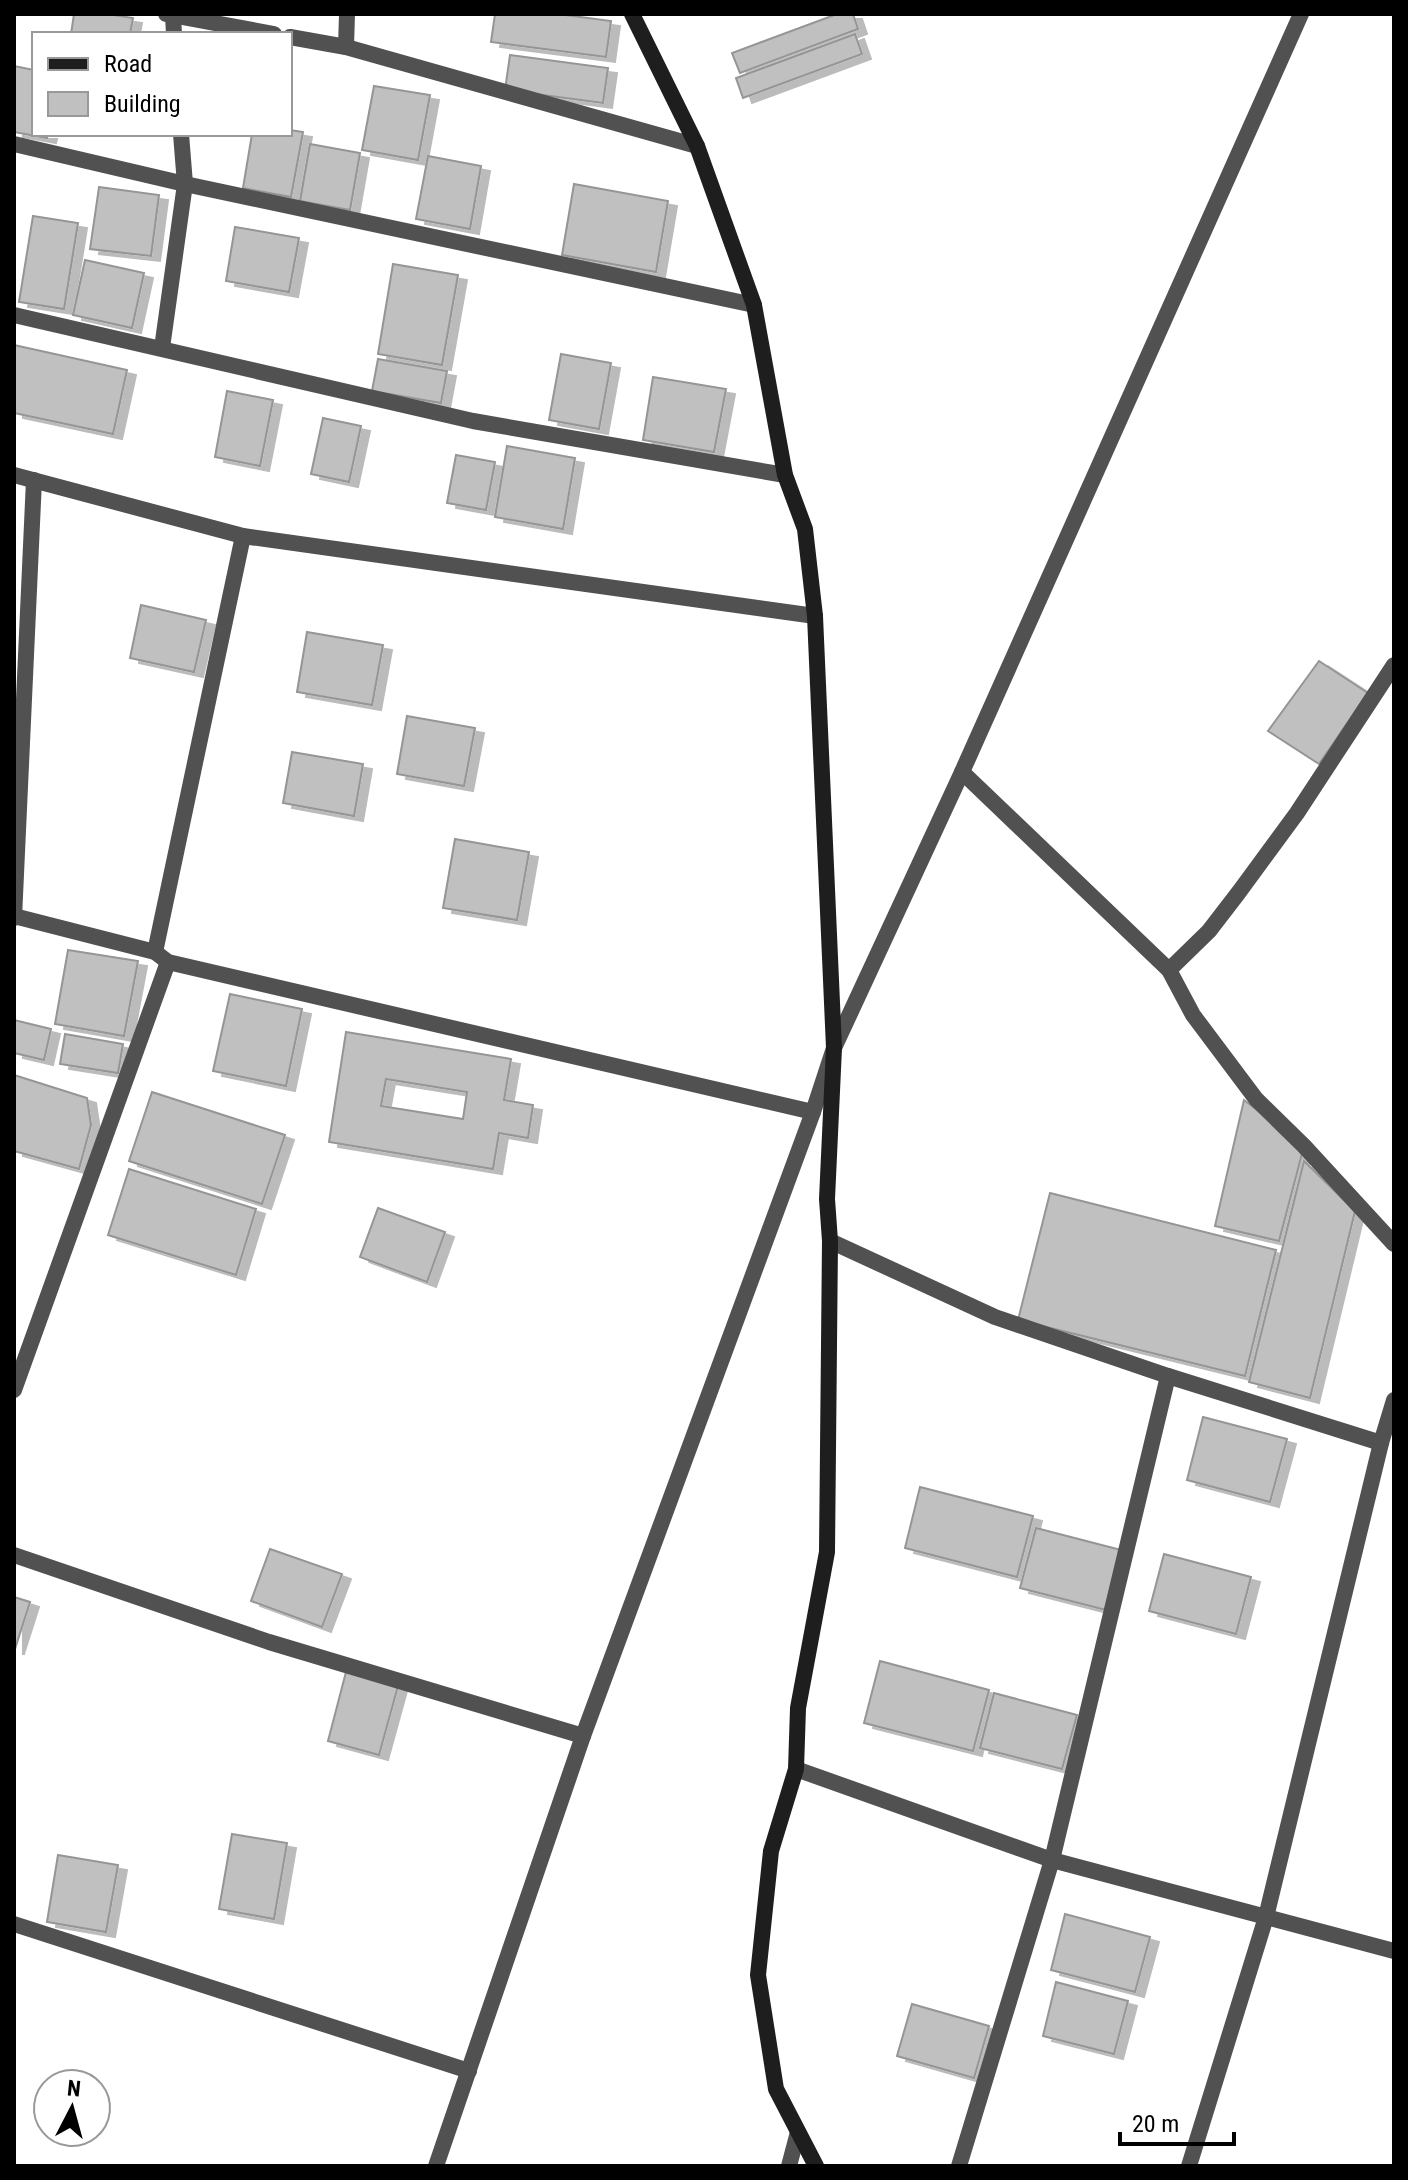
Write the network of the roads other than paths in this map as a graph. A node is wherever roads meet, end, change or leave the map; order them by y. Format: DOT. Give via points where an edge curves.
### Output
graph roads {
  1 [pos="347,14"];
  2 [pos="632,14"];
  3 [pos="1301,14"];
  4 [pos="169,15"];
  5 [pos="263,32"];
  6 [pos="292,37"];
  7 [pos="346,47"];
  8 [pos="181,136"];
  9 [pos="14,144"];
  10 [pos="697,146"];
  11 [pos="185,184"];
  12 [pos="754,305"];
  13 [pos="14,315"];
  14 [pos="162,348"];
  15 [pos="14,475"];
  16 [pos="785,475"];
  17 [pos="34,480"];
  18 [pos="243,536"];
  19 [pos="815,616"];
  20 [pos="1394,665"];
  21 [pos="962,772"];
  22 [pos="14,917"];
  23 [pos="162,957"];
  24 [pos="1169,970"];
  25 [pos="834,1048"];
  26 [pos="813,1112"];
  27 [pos="830,1241"];
  28 [pos="1394,1244"];
  29 [pos="1168,1376"];
  30 [pos="14,1390"];
  31 [pos="1394,1400"];
  32 [pos="1381,1443"];
  33 [pos="14,1555"];
  34 [pos="583,1736"];
  35 [pos="796,1769"];
  36 [pos="1052,1860"];
  37 [pos="1266,1917"];
  38 [pos="14,1924"];
  39 [pos="1394,1951"];
  40 [pos="469,2071"];
  41 [pos="798,2132"];
  42 [pos="436,2166"];
  43 [pos="789,2166"];
  44 [pos="816,2166"];
  45 [pos="959,2166"];
  46 [pos="1189,2166"];
  1 -- 7 [label="street"];
  2 -- 10 [label="main road"];
  3 -- 21 [label="street"];
  4 -- 5 [label="street"];
  6 -- 7 [label="street"];
  7 -- 10 [label="street"];
  8 -- 11 [label="street"];
  9 -- 11 [label="street"];
  10 -- 12 [label="main road"];
  11 -- 12 [label="street"];
  11 -- 14 [label="street"];
  12 -- 16 [label="main road"];
  13 -- 14 [label="street"];
  14 -- 16 [label="street" via="473,421"];
  15 -- 17 [label="street"];
  16 -- 19 [label="main road" via="805,529"];
  17 -- 18 [label="street"];
  17 -- 22 [label="street"];
  18 -- 19 [label="street"];
  18 -- 23 [label="street"];
  19 -- 25 [label="main road"];
  20 -- 24 [label="street" via="1248,881 1209,931"];
  21 -- 24 [label="street"];
  21 -- 25 [label="street"];
  22 -- 23 [label="street"];
  23 -- 26 [label="street"];
  23 -- 30 [label="street"];
  24 -- 28 [label="street" via="1193,1015 1256,1099"];
  25 -- 26 [label="street"];
  25 -- 27 [label="main road"];
  26 -- 34 [label="street"];
  27 -- 29 [label="street" via="995,1317"];
  27 -- 35 [label="main road" via="827,1552 798,1708"];
  29 -- 32 [label="street"];
  29 -- 36 [label="street"];
  31 -- 32 [label="street"];
  32 -- 37 [label="street"];
  33 -- 34 [label="street" via="269,1642"];
  34 -- 40 [label="street"];
  35 -- 36 [label="street"];
  35 -- 41 [label="main road" via="771,1851 758,1975 776,2089"];
  36 -- 37 [label="street"];
  36 -- 45 [label="street"];
  37 -- 39 [label="street"];
  37 -- 46 [label="street"];
  38 -- 40 [label="street"];
  40 -- 42 [label="street"];
  41 -- 43 [label="street"];
  41 -- 44 [label="main road"];
}
